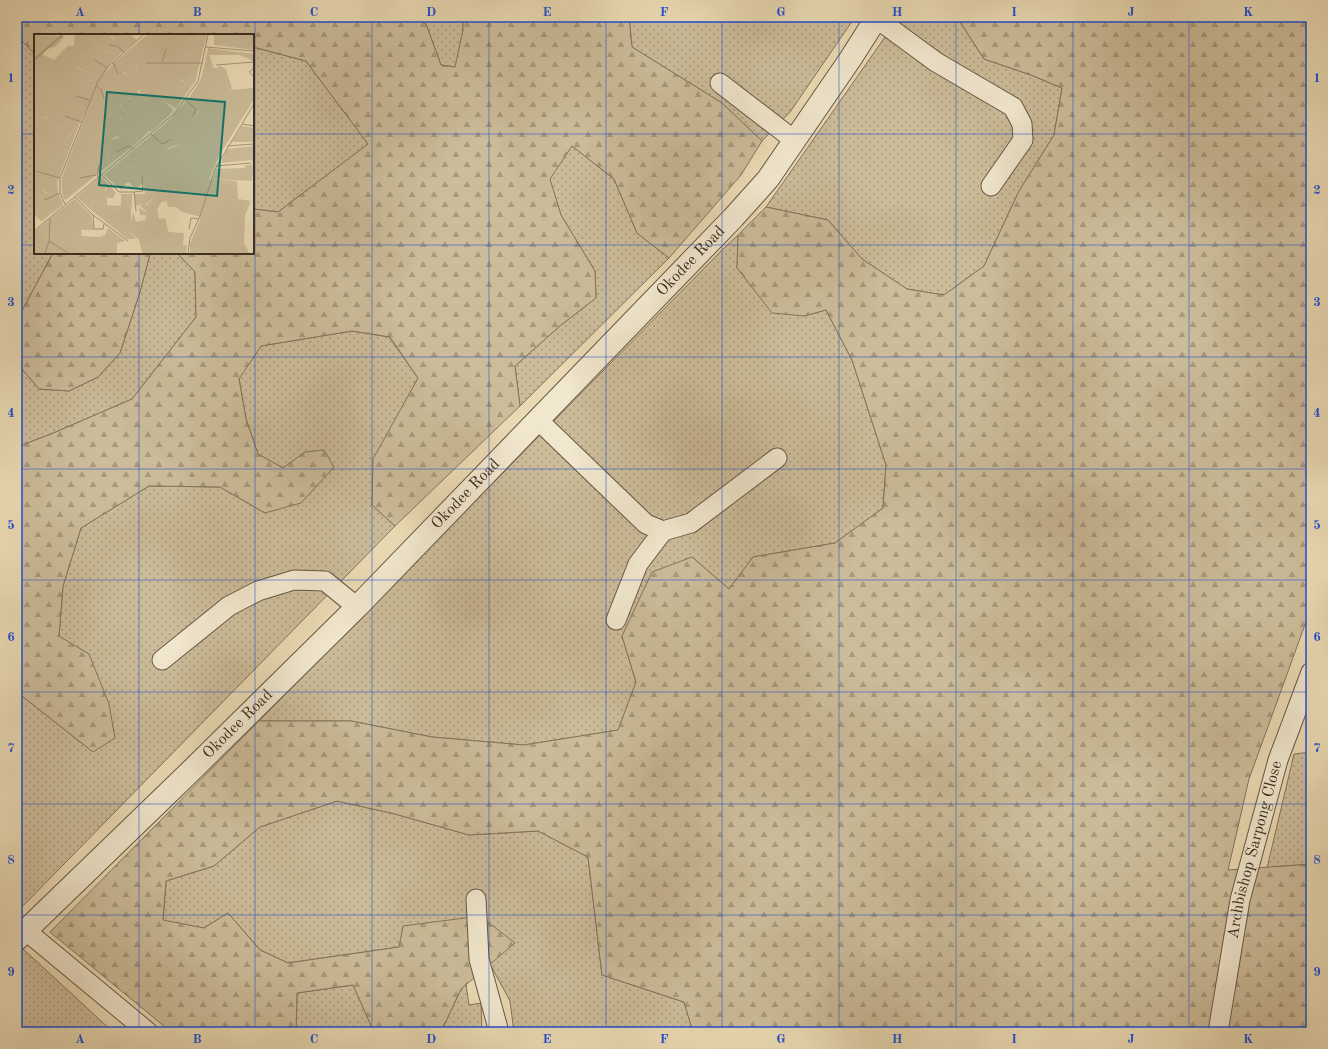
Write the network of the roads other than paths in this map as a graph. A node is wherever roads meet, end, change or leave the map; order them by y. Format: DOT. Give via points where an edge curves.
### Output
graph roads {
  1 [pos="876,18"];
  2 [pos="720,83"];
  3 [pos="794,140"];
  4 [pos="991,186"];
  5 [pos="538,420"];
  6 [pos="777,458"];
  7 [pos="663,531"];
  8 [pos="357,607"];
  9 [pos="616,620"];
  10 [pos="162,660"];
  11 [pos="1311,672"];
  12 [pos="1302,718"];
  13 [pos="476,899"];
  14 [pos="21,934"];
  15 [pos="148,1032"];
  16 [pos="499,1032"];
  17 [pos="1218,1032"];
  1 -- 3 [label="street, Okodee Road"];
  1 -- 4 [label="lane" via="936,62 1013,107 1022,124 1023,140"];
  2 -- 3 [label="lane"];
  3 -- 5 [label="street, Okodee Road" via="768,179 733,218"];
  5 -- 7 [label="lane" via="646,524"];
  5 -- 8 [label="street, Okodee Road"];
  6 -- 7 [label="lane" via="691,523"];
  7 -- 9 [label="lane" via="638,564"];
  8 -- 10 [label="lane" via="326,581 294,580 258,591 229,606"];
  8 -- 14 [label="street, Okodee Road"];
  11 -- 12 [label="lane, Archbishop Sarpong Close"];
  12 -- 17 [label="lane, Archbishop Sarpong Close" via="1278,760 1240,900"];
  13 -- 16 [label="lane" via="479,959"];
  14 -- 15 [label="lane"];
}
